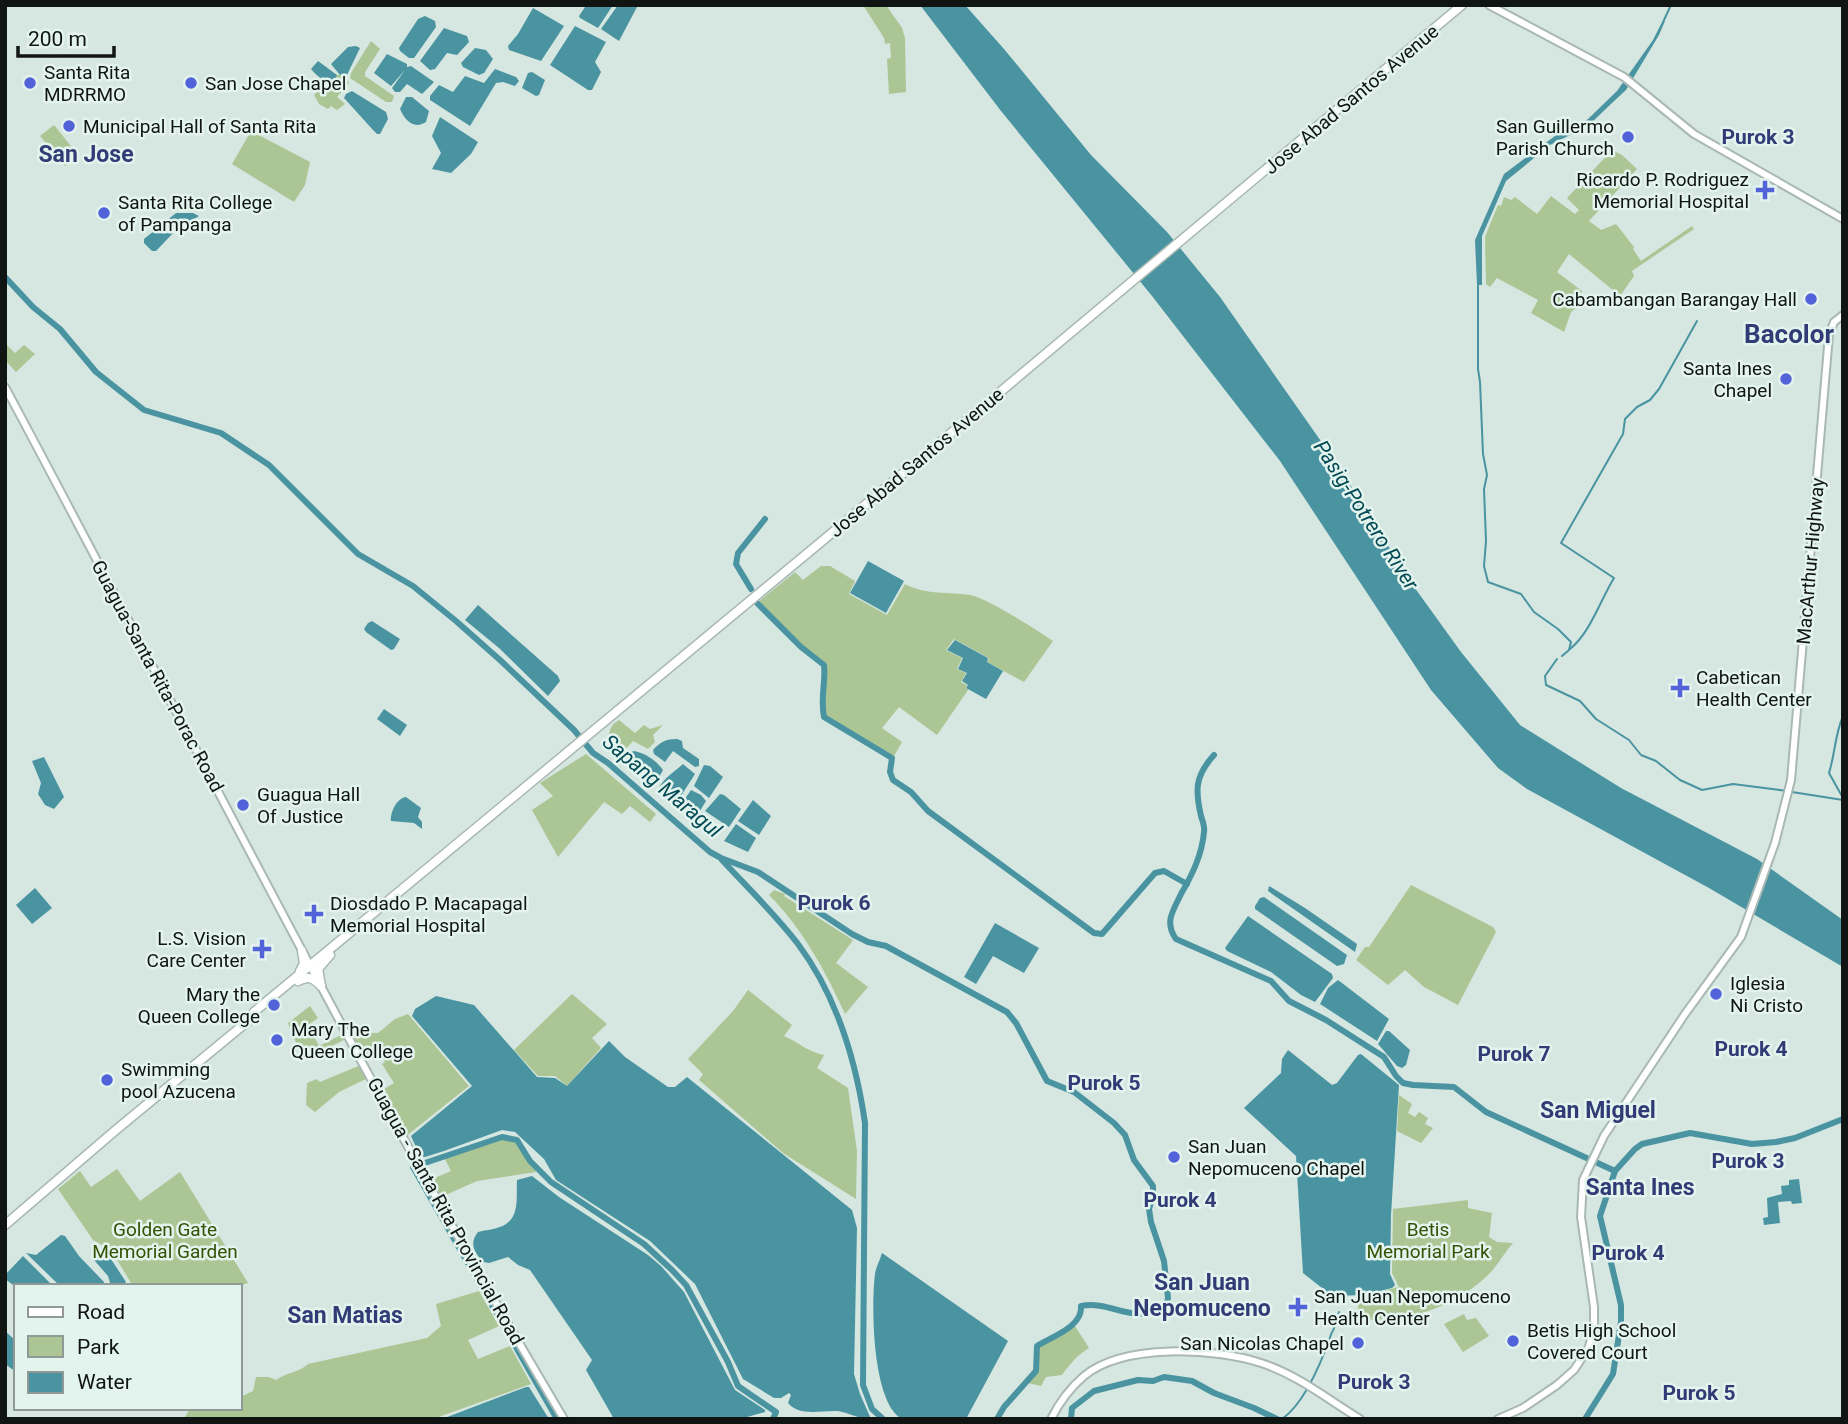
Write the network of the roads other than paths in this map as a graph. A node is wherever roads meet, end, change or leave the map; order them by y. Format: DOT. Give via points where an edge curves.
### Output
graph roads {
  1 [pos="1462,5"];
  2 [pos="1489,5"];
  3 [pos="1843,219"];
  4 [pos="1843,315"];
  5 [pos="5,387"];
  6 [pos="303,951"];
  7 [pos="329,954"];
  8 [pos="311,968"];
  9 [pos="297,980"];
  10 [pos="320,986"];
  11 [pos="5,1225"];
  12 [pos="564,1419"];
  13 [pos="1051,1419"];
  14 [pos="1360,1419"];
  15 [pos="1498,1419"];
  1 -- 7 [label="highway, Jose Abad Santos Avenue"];
  2 -- 3 [label="main road" via="1628,80 1694,134"];
  4 -- 15 [label="main road, MacArthur Highway" via="1829,335 1791,780 1772,852 1741,937 1606,1132 1583,1180 1581,1217 1593,1290 1592,1338 1580,1360 1557,1385"];
  5 -- 6 [label="main road, Guagua-Santa Rita-Porac Road"];
  6 -- 7 [label="highway" via="311,957"];
  6 -- 8 [label="main road, Guagua-Santa Rita-Porac Road"];
  6 -- 9 [label="highway" via="304,964"];
  7 -- 8 [label="highway, Jose Abad Santos Avenue"];
  7 -- 10 [label="highway" via="318,969"];
  8 -- 9 [label="highway, Jose Abad Santos Avenue"];
  8 -- 10 [label="main road, Guagua - Santa Rita Provincial Road"];
  9 -- 10 [label="highway" via="312,978"];
  9 -- 11 [label="highway, Jose Abad Santos Avenue"];
  10 -- 12 [label="main road, Guagua - Santa Rita Provincial Road"];
  13 -- 14 [label="main road" via="1064,1397 1089,1373 1132,1356 1188,1351 1263,1363 1314,1388"];
}
